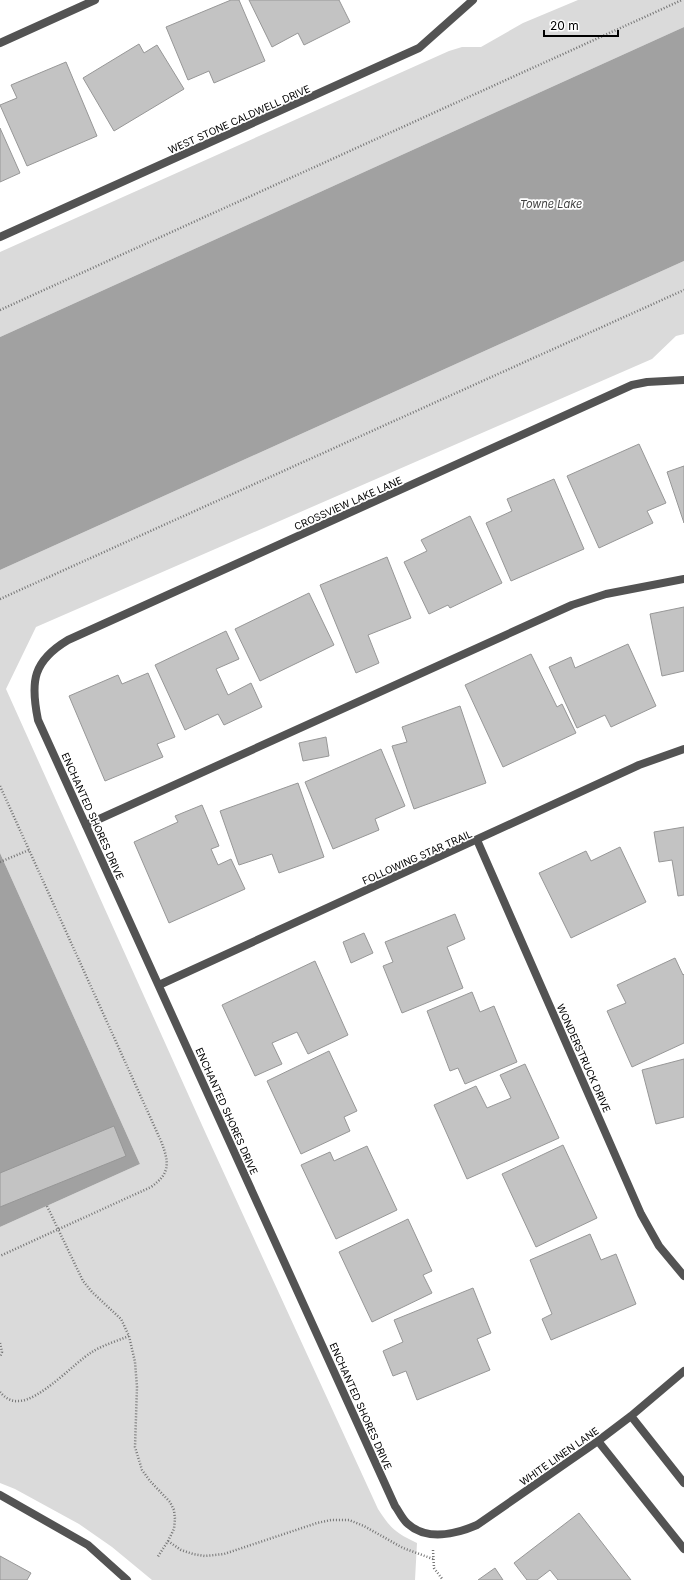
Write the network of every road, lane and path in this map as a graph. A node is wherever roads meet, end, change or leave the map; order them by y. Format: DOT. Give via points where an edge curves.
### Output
graph roads {
  1 [pos="95,0"];
  2 [pos="473,0"];
  3 [pos="682,0"];
  4 [pos="0,42"];
  5 [pos="0,237"];
  6 [pos="684,290"];
  7 [pos="0,310"];
  8 [pos="684,380"];
  9 [pos="684,579"];
  10 [pos="0,598"];
  11 [pos="36,675"];
  12 [pos="684,749"];
  13 [pos="0,786"];
  14 [pos="86,825"];
  15 [pos="477,840"];
  16 [pos="29,850"];
  17 [pos="0,862"];
  18 [pos="159,985"];
  19 [pos="47,1206"];
  20 [pos="58,1230"];
  21 [pos="0,1256"];
  22 [pos="684,1276"];
  23 [pos="129,1336"];
  24 [pos="0,1343"];
  25 [pos="0,1357"];
  26 [pos="684,1371"];
  27 [pos="0,1392"];
  28 [pos="631,1416"];
  29 [pos="598,1441"];
  30 [pos="684,1482"];
  31 [pos="0,1495"];
  32 [pos="434,1535"];
  33 [pos="168,1541"];
  34 [pos="684,1549"];
  35 [pos="157,1558"];
  36 [pos="433,1559"];
  37 [pos="127,1580"];
  38 [pos="443,1580"];
  1 -- 4 [label="street"];
  2 -- 5 [label="street, WEST STONE CALDWELL DRIVE" via="419,48"];
  3 -- 7 [label="path"];
  6 -- 10 [label="path"];
  8 -- 11 [label="street, CROSSVIEW LAKE LANE" via="662,380 632,385 68,640 45,658"];
  9 -- 14 [label="street" via="606,594 572,605"];
  11 -- 14 [label="street, ENCHANTED SHORES DRIVE" via="33,697 38,720"];
  12 -- 15 [label="street, FOLLOWING STAR TRAIL" via="639,765"];
  13 -- 16 [label="path"];
  14 -- 18 [label="street, ENCHANTED SHORES DRIVE"];
  15 -- 18 [label="street, FOLLOWING STAR TRAIL"];
  15 -- 22 [label="street, WONDERSTRUCK DRIVE" via="641,1214 659,1246"];
  16 -- 17 [label="path"];
  16 -- 20 [label="path" via="161,1141 168,1164 160,1181 151,1187"];
  18 -- 32 [label="street, ENCHANTED SHORES DRIVE" via="395,1506 408,1524"];
  19 -- 20 [label="path"];
  20 -- 21 [label="path"];
  20 -- 23 [label="path" via="83,1281 121,1319"];
  23 -- 27 [label="path" via="92,1352 59,1379 30,1398 19,1402"];
  23 -- 33 [label="path" via="137,1387 135,1448 142,1470 174,1510 174,1529"];
  24 -- 25 [label="path"];
  26 -- 28 [label="street, WHITE LINEN LANE"];
  28 -- 29 [label="street, WHITE LINEN LANE"];
  28 -- 30 [label="street"];
  29 -- 32 [label="street, WHITE LINEN LANE" via="477,1525 462,1532"];
  29 -- 34 [label="street"];
  31 -- 37 [label="street" via="88,1545"];
  32 -- 36 [label="path"];
  33 -- 35 [label="path"];
  33 -- 36 [label="path" via="193,1554 224,1554 317,1523 349,1520 403,1548"];
  36 -- 38 [label="path" via="434,1568"];
}
